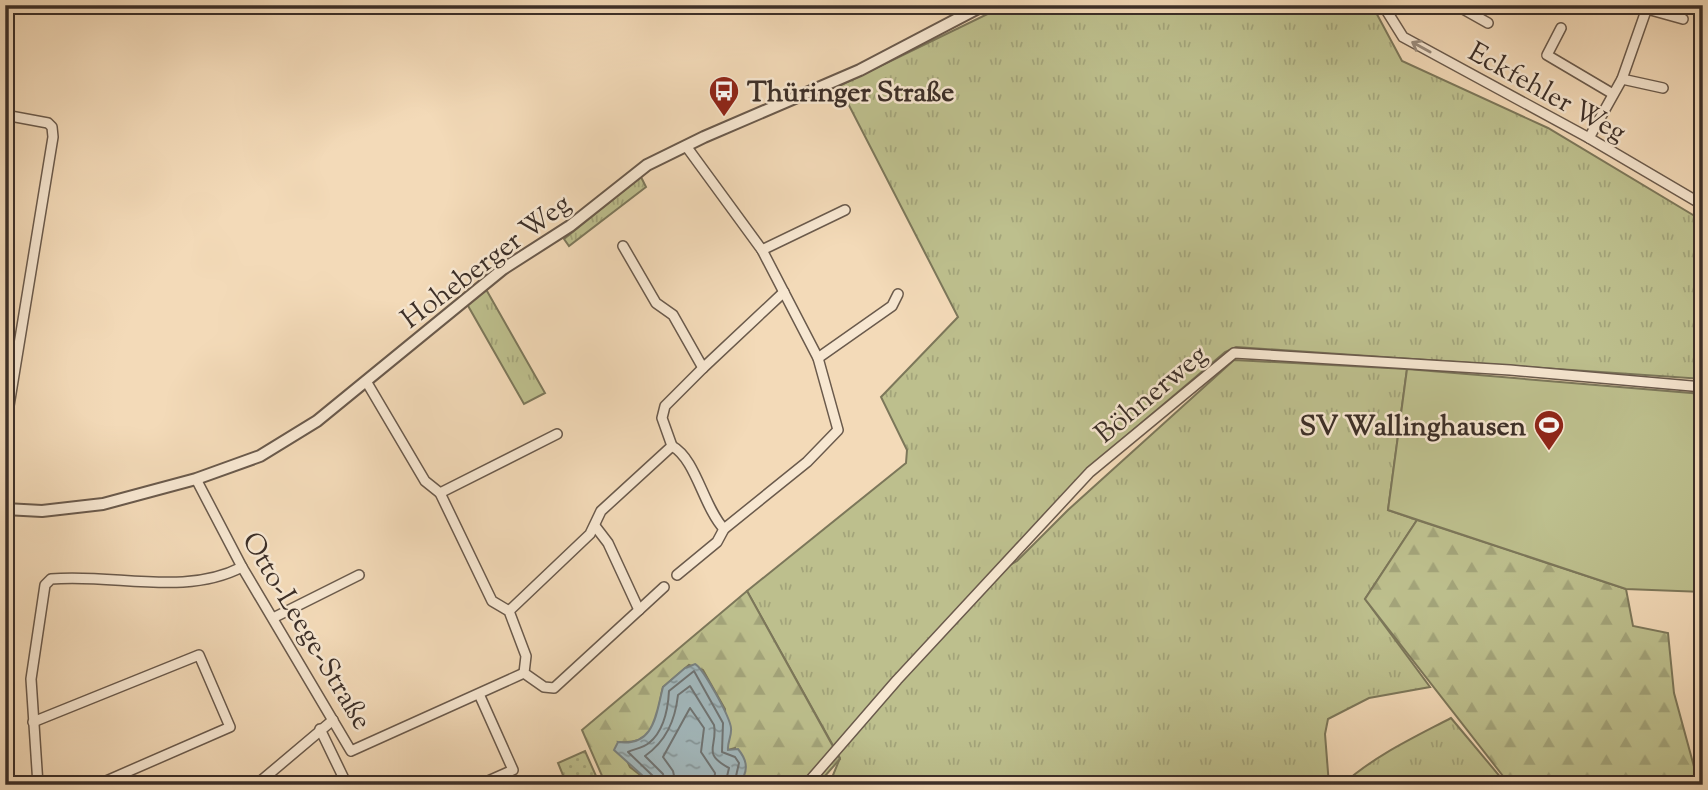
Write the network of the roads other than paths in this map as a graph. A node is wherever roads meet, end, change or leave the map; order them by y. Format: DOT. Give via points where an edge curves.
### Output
graph roads {
  1 [pos="984,5"];
  2 [pos="1383,5"];
  3 [pos="1456,5"];
  4 [pos="1647,7"];
  5 [pos="1683,19"];
  6 [pos="1488,23"];
  7 [pos="1561,28"];
  8 [pos="1622,79"];
  9 [pos="1662,88"];
  10 [pos="1613,94"];
  11 [pos="5,115"];
  12 [pos="1589,138"];
  13 [pos="686,146"];
  14 [pos="1703,205"];
  15 [pos="845,210"];
  16 [pos="624,246"];
  17 [pos="762,250"];
  18 [pos="785,292"];
  19 [pos="898,295"];
  20 [pos="818,358"];
  21 [pos="703,368"];
  22 [pos="366,381"];
  23 [pos="1703,387"];
  24 [pos="5,430"];
  25 [pos="557,434"];
  26 [pos="671,446"];
  27 [pos="196,479"];
  28 [pos="440,493"];
  29 [pos="5,509"];
  30 [pos="595,526"];
  31 [pos="724,529"];
  32 [pos="242,567"];
  33 [pos="359,575"];
  34 [pos="677,575"];
  35 [pos="664,587"];
  36 [pos="639,610"];
  37 [pos="509,611"];
  38 [pos="273,618"];
  39 [pos="524,673"];
  40 [pos="479,694"];
  41 [pos="333,720"];
  42 [pos="33,722"];
  43 [pos="320,729"];
  44 [pos="351,751"];
  45 [pos="335,758"];
  46 [pos="38,785"];
  47 [pos="97,785"];
  48 [pos="256,785"];
  49 [pos="347,785"];
  50 [pos="479,785"];
  51 [pos="806,785"];
  1 -- 13 [label="street, Hoheberger Weg" via="860,70"];
  12 -- 2 [label="street, Eckfehler Weg, one-way" via="1403,37"];
  3 -- 6 [label="street"];
  4 -- 5 [label="street"];
  4 -- 8 [label="street"];
  7 -- 10 [label="street" via="1547,55"];
  8 -- 9 [label="street"];
  8 -- 10 [label="street"];
  10 -- 12 [label="street"];
  11 -- 24 [label="street" via="52,127"];
  12 -- 14 [label="street, Eckfehler Weg"];
  13 -- 17 [label="street"];
  13 -- 22 [label="street, Hoheberger Weg" via="648,165 570,226 503,268"];
  15 -- 17 [label="street"];
  16 -- 21 [label="street" via="656,303 673,315"];
  17 -- 18 [label="street"];
  18 -- 20 [label="street"];
  18 -- 21 [label="street"];
  19 -- 20 [label="street" via="892,306"];
  20 -- 31 [label="street" via="838,430 807,462"];
  21 -- 26 [label="street" via="666,406 662,418"];
  22 -- 27 [label="street, Hoheberger Weg" via="288,441"];
  22 -- 28 [label="street" via="425,481"];
  23 -- 51 [label="street, Böhnerweg" via="1234,353 1090,472"];
  25 -- 28 [label="street"];
  26 -- 30 [label="street" via="601,511"];
  26 -- 31 [label="street" via="683,453 711,515"];
  27 -- 29 [label="street, Hoheberger Weg" via="103,504 42,511"];
  27 -- 32 [label="street, Otto-Leege-Straße"];
  28 -- 37 [label="street" via="492,601"];
  30 -- 36 [label="street" via="608,543"];
  30 -- 37 [label="street"];
  31 -- 34 [label="street" via="717,542"];
  32 -- 38 [label="street, Otto-Leege-Straße"];
  32 -- 42 [label="street" via="220,579 189,582 51,579 45,585 31,679"];
  33 -- 38 [label="street"];
  35 -- 36 [label="street"];
  36 -- 39 [label="street" via="554,688 544,687"];
  37 -- 39 [label="street" via="526,656"];
  38 -- 41 [label="street, Otto-Leege-Straße"];
  39 -- 40 [label="street, Otto-Leege-Straße"];
  40 -- 44 [label="street, Otto-Leege-Straße"];
  40 -- 50 [label="street" via="513,769"];
  41 -- 43 [label="street"];
  41 -- 44 [label="street, Otto-Leege-Straße"];
  42 -- 46 [label="street"];
  42 -- 47 [label="street" via="200,654 230,727"];
  43 -- 45 [label="street"];
  43 -- 48 [label="street"];
  44 -- 45 [label="street"];
  45 -- 49 [label="street"];
}
